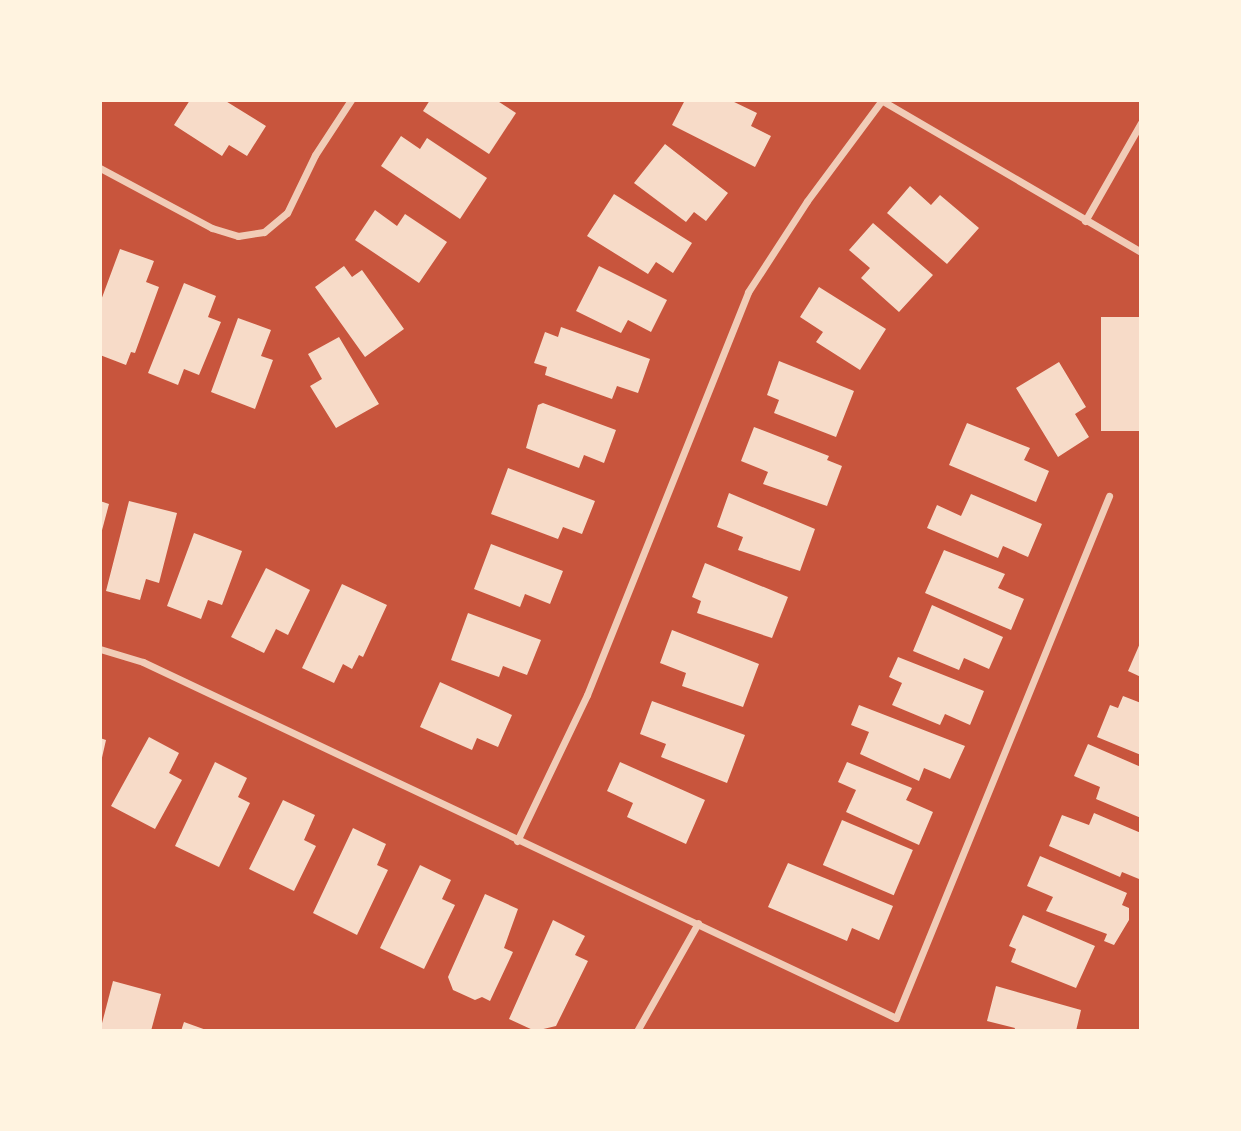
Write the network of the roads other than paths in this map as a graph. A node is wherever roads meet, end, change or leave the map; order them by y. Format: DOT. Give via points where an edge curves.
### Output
graph roads {
  1 [pos="351,100"];
  2 [pos="881,100"];
  3 [pos="1141,123"];
  4 [pos="100,168"];
  5 [pos="1085,221"];
  6 [pos="1141,252"];
  7 [pos="1109,496"];
  8 [pos="100,649"];
  9 [pos="517,841"];
  10 [pos="698,923"];
  11 [pos="636,1031"];
  1 -- 4 [label="street" via="287,213 264,232 238,236 212,228"];
  2 -- 5 [label="street"];
  2 -- 9 [label="street" via="747,292 587,695"];
  3 -- 5 [label="street"];
  5 -- 6 [label="street"];
  7 -- 10 [label="street" via="896,1018"];
  8 -- 9 [label="street" via="144,662"];
  9 -- 10 [label="street"];
  10 -- 11 [label="street"];
}
